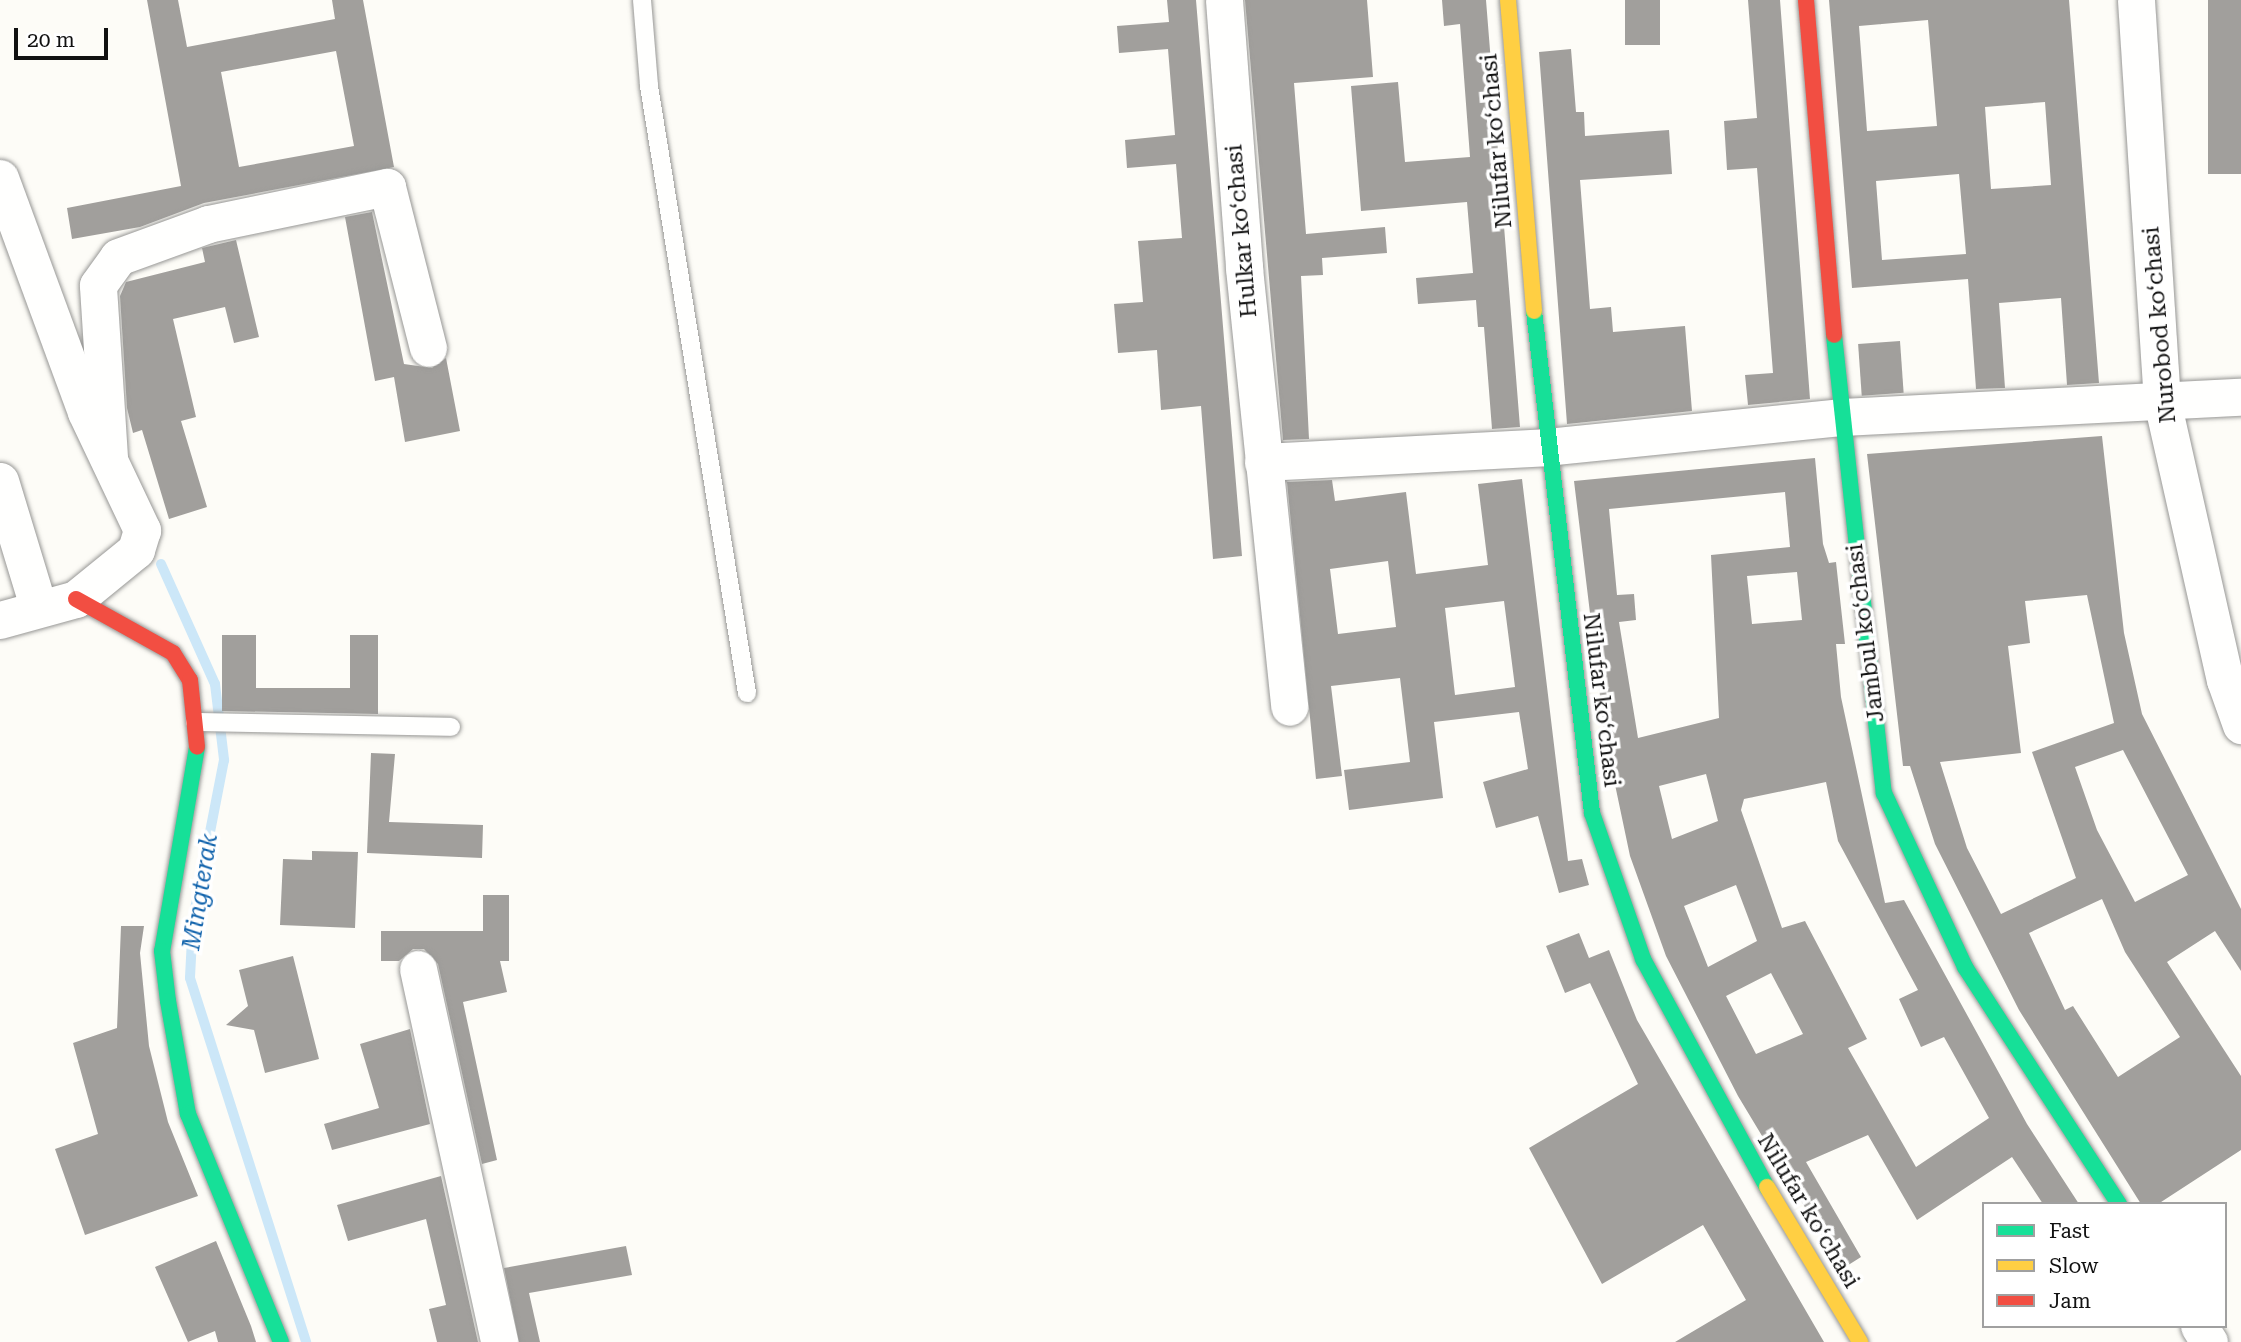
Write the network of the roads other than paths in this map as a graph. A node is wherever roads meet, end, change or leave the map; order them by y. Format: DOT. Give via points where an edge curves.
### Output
graph roads {
  1 [pos="642,0"];
  2 [pos="1224,0"];
  3 [pos="1508,0"];
  4 [pos="1806,0"];
  5 [pos="2136,0"];
  6 [pos="0,178"];
  7 [pos="428,348"];
  8 [pos="2241,397"];
  9 [pos="2162,401"];
  10 [pos="1841,418"];
  11 [pos="1546,447"];
  12 [pos="109,457"];
  13 [pos="1263,462"];
  14 [pos="0,481"];
  15 [pos="75,599"];
  16 [pos="38,606"];
  17 [pos="0,620"];
  18 [pos="747,693"];
  19 [pos="1289,707"];
  20 [pos="195,722"];
  21 [pos="2241,725"];
  22 [pos="451,727"];
  23 [pos="418,969"];
  24 [pos="2118,1202"];
  25 [pos="281,1342"];
  26 [pos="499,1342"];
  27 [pos="1860,1342"];
  1 -- 18 [label="lane" via="649,86"];
  2 -- 13 [label="street, Hulkar koʻchasi"];
  3 -- 11 [label="street, Nilufar koʻchasi"];
  4 -- 10 [label="street, Jambul koʻchasi"];
  5 -- 9 [label="street, Nurobod koʻchasi"];
  6 -- 12 [label="street" via="86,412"];
  7 -- 12 [label="street" via="387,187 208,224 118,257 98,285"];
  8 -- 9 [label="street"];
  9 -- 10 [label="street"];
  9 -- 21 [label="street, Nurobod koʻchasi" via="2225,680"];
  10 -- 11 [label="street"];
  10 -- 24 [label="street, Jambul koʻchasi" via="1884,793 1965,967"];
  11 -- 13 [label="street"];
  11 -- 27 [label="street, Nilufar koʻchasi" via="1592,813 1634,934 1725,1118"];
  12 -- 15 [label="street" via="142,530 136,550"];
  13 -- 19 [label="street, Hulkar koʻchasi"];
  14 -- 16 [label="street"];
  15 -- 16 [label="street"];
  15 -- 20 [label="street" via="173,653 190,680"];
  16 -- 17 [label="street"];
  20 -- 22 [label="lane"];
  20 -- 25 [label="street" via="190,817 162,951 168,1001 188,1114"];
  23 -- 26 [label="street"];
}
